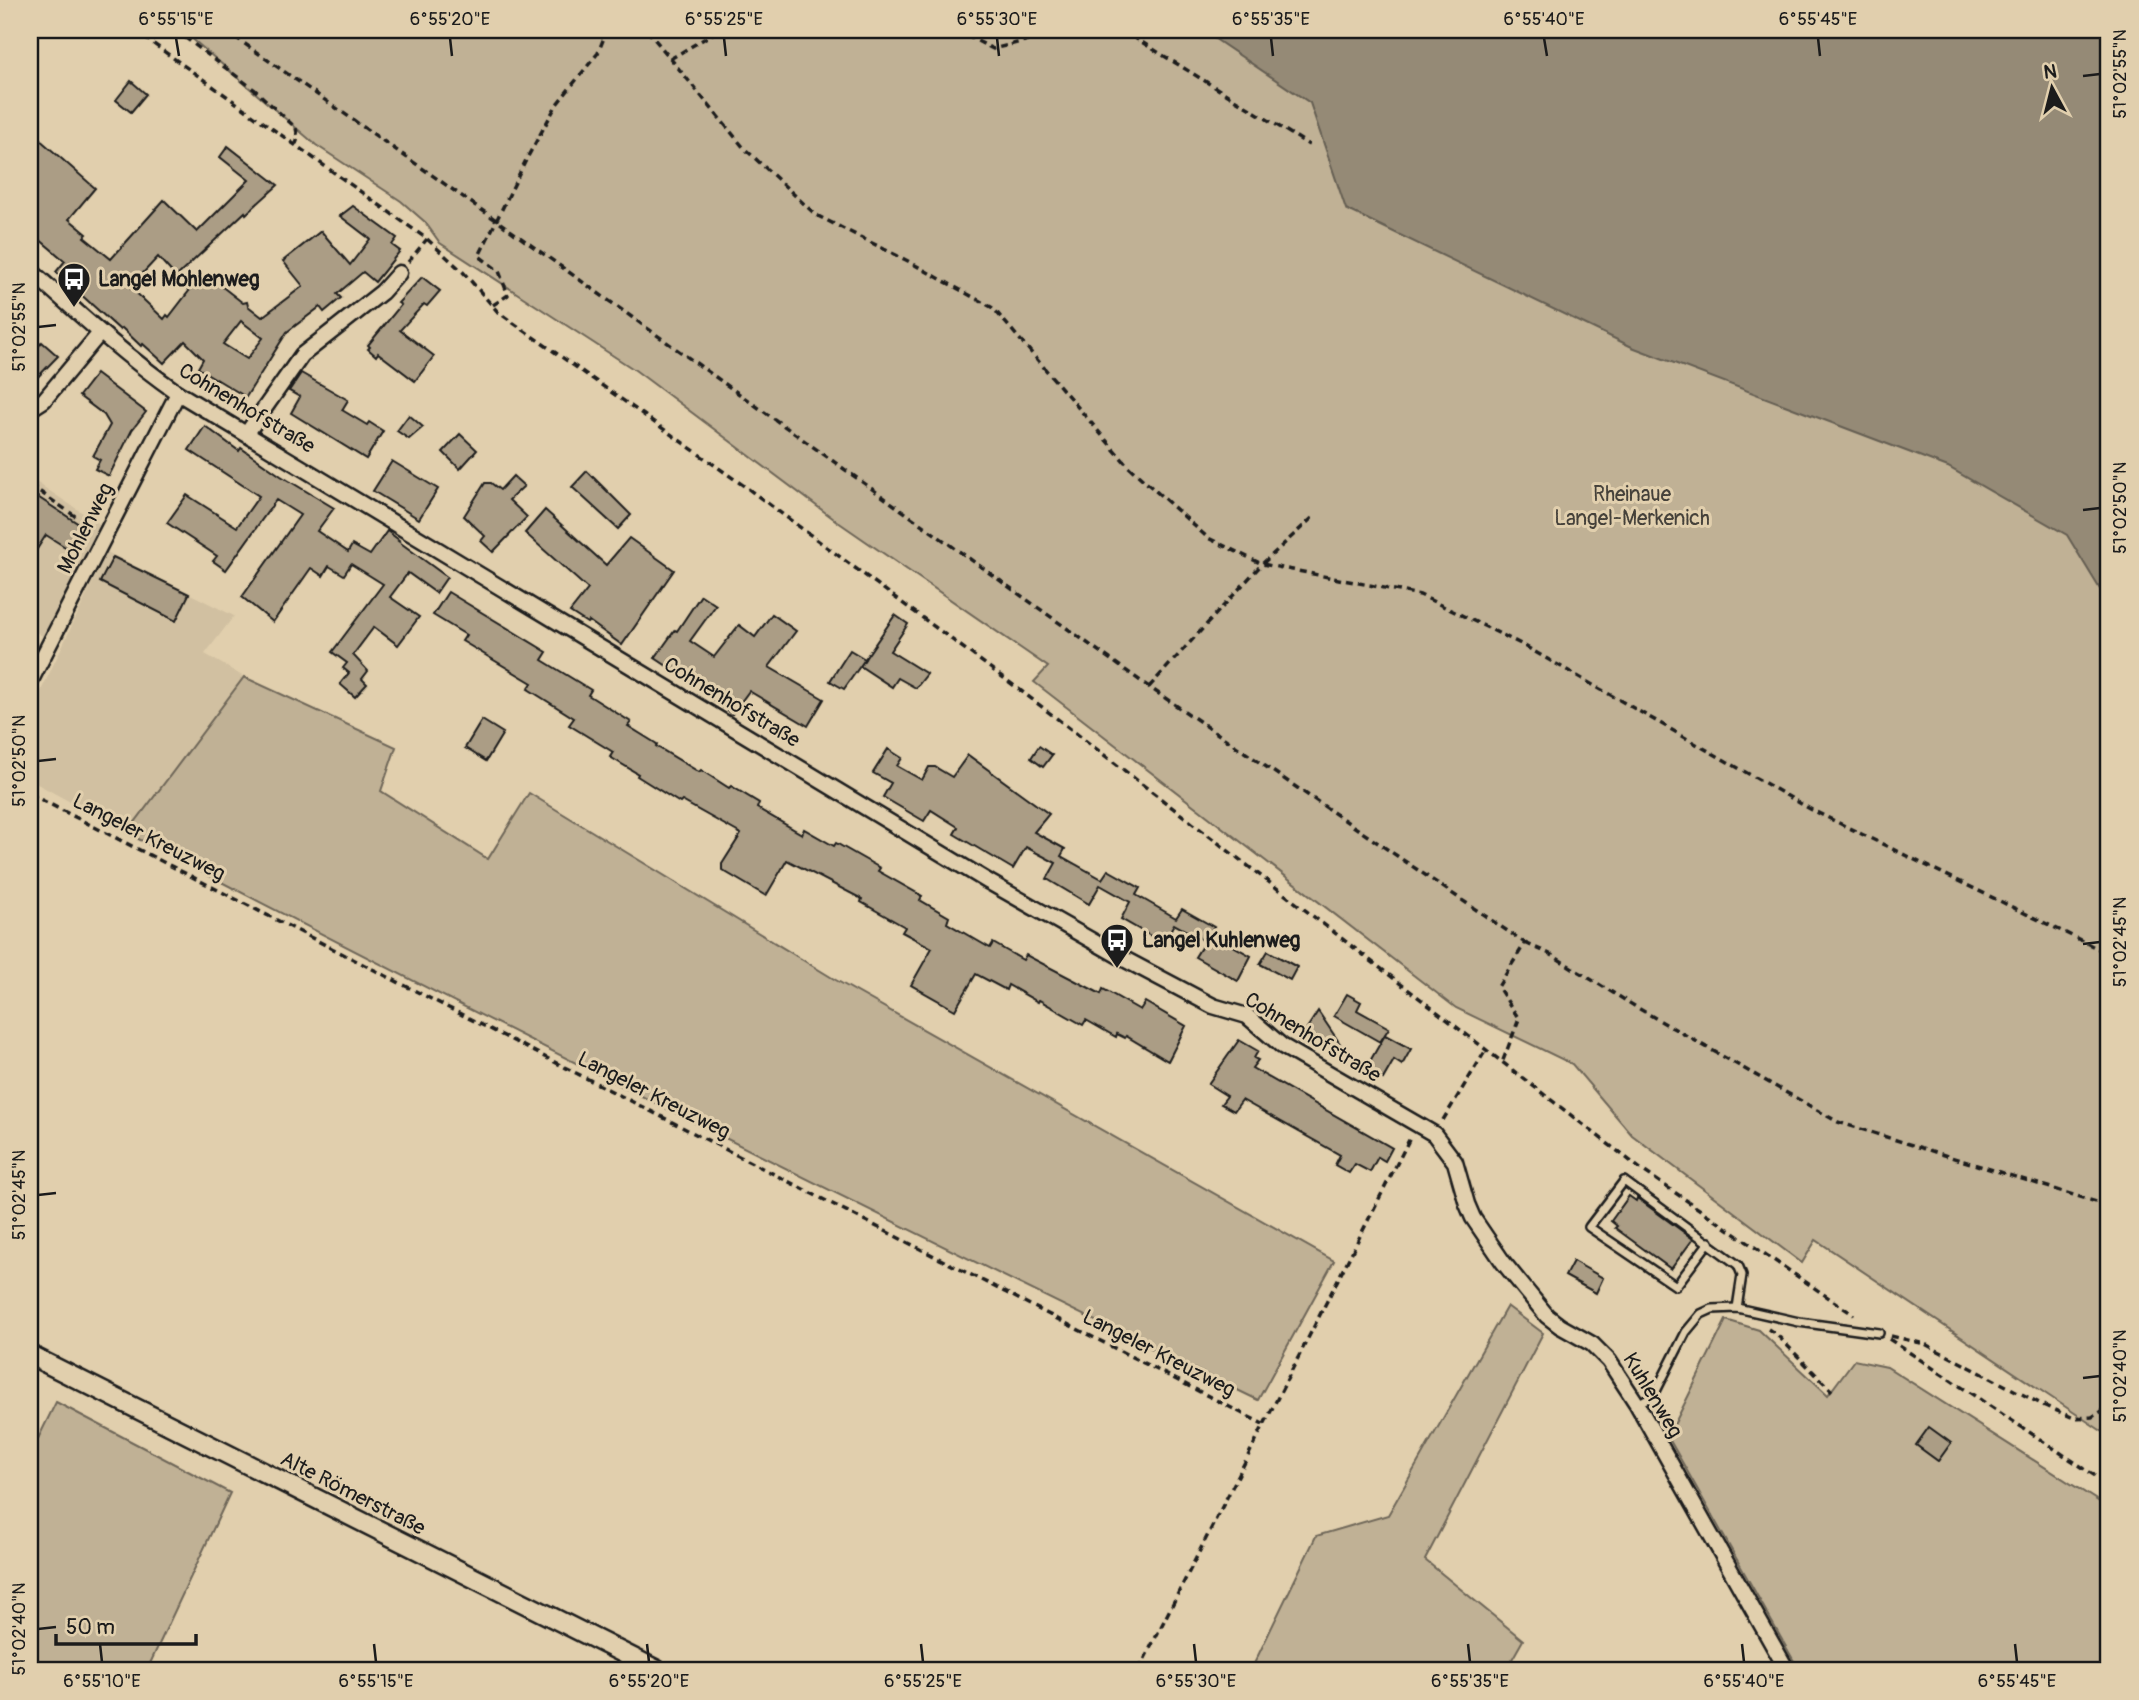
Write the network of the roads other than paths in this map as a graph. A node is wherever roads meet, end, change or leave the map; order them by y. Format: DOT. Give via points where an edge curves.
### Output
graph roads {
  1 [pos="30,270"];
  2 [pos="399,273"];
  3 [pos="100,333"];
  4 [pos="178,393"];
  5 [pos="30,409"];
  6 [pos="247,433"];
  7 [pos="30,682"];
  8 [pos="1434,1134"];
  9 [pos="1709,1242"];
  10 [pos="1737,1308"];
  11 [pos="1879,1333"];
  12 [pos="30,1355"];
  13 [pos="1637,1404"];
  14 [pos="657,1670"];
  15 [pos="1787,1670"];
  1 -- 3 [label="street, Cohnenhofstraße"];
  2 -- 6 [label="street" via="382,292 302,355"];
  3 -- 4 [label="street, Cohnenhofstraße"];
  3 -- 5 [label="street" via="44,400"];
  4 -- 6 [label="street, Cohnenhofstraße"];
  4 -- 7 [label="street, Mohlenweg"];
  6 -- 8 [label="street, Cohnenhofstraße" via="989,882 1213,1006 1247,1016 1282,1046"];
  8 -- 13 [label="street, Kuhlenweg" via="1455,1162 1473,1218 1503,1262 1547,1316 1592,1344 1609,1361"];
  9 -- 9 [label="lane" via="1676,1286 1589,1227 1624,1181"];
  9 -- 10 [label="lane" via="1738,1265 1742,1275"];
  10 -- 11 [label="lane"];
  10 -- 13 [label="lane" via="1721,1307 1701,1314 1686,1332 1654,1395"];
  12 -- 14 [label="street, Alte Römerstraße"];
  13 -- 15 [label="street, Kuhlenweg"];
}
